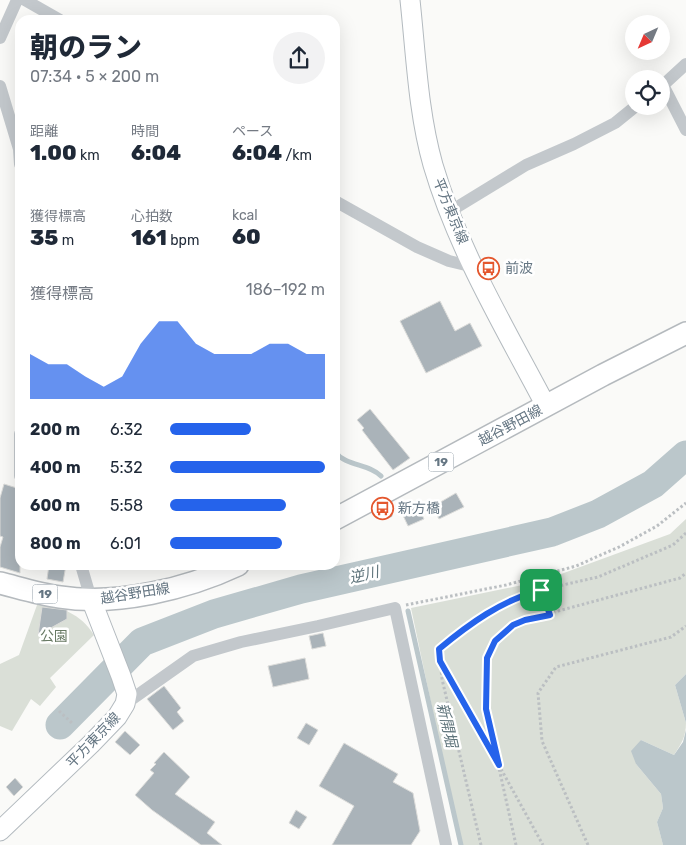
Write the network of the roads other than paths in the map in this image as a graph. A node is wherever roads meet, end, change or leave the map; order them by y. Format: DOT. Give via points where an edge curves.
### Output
graph roads {
  1 [pos="17,0"];
  2 [pos="25,0"];
  3 [pos="410,0"];
  4 [pos="51,15"];
  5 [pos="0,38"];
  6 [pos="686,64"];
  7 [pos="670,79"];
  8 [pos="0,86"];
  9 [pos="670,101"];
  10 [pos="625,115"];
  11 [pos="686,130"];
  12 [pos="15,136"];
  13 [pos="340,205"];
  14 [pos="449,212"];
  15 [pos="474,267"];
  16 [pos="686,333"];
  17 [pos="546,406"];
  18 [pos="340,515"];
  19 [pos="82,570"];
  20 [pos="225,570"];
  21 [pos="0,583"];
  22 [pos="91,599"];
  23 [pos="125,704"];
  24 [pos="0,831"];
  25 [pos="446,845"];
  1 -- 5 [label="street"];
  2 -- 4 [label="street"];
  3 -- 14 [label="main road, 平方東京線" via="422,110 433,164"];
  6 -- 7 [label="street"];
  8 -- 12 [label="street"];
  9 -- 11 [label="street"];
  10 -- 14 [label="street" via="574,144 526,165"];
  13 -- 15 [label="street" via="417,247 448,261"];
  14 -- 15 [label="main road, 平方東京線"];
  15 -- 17 [label="main road, 平方東京線"];
  16 -- 17 [label="main road, 越谷野田線 / 19"];
  17 -- 18 [label="main road, 越谷野田線 / 19"];
  19 -- 22 [label="street"];
  20 -- 22 [label="main road, 越谷野田線 / 19" via="164,589 125,597"];
  21 -- 22 [label="main road, 越谷野田線 / 19" via="60,597"];
  22 -- 23 [label="main road, 平方東京線" via="127,694"];
  23 -- 24 [label="main road, 平方東京線" via="91,744"];
  23 -- 25 [label="street" via="193,656 241,642 395,608"];
}
